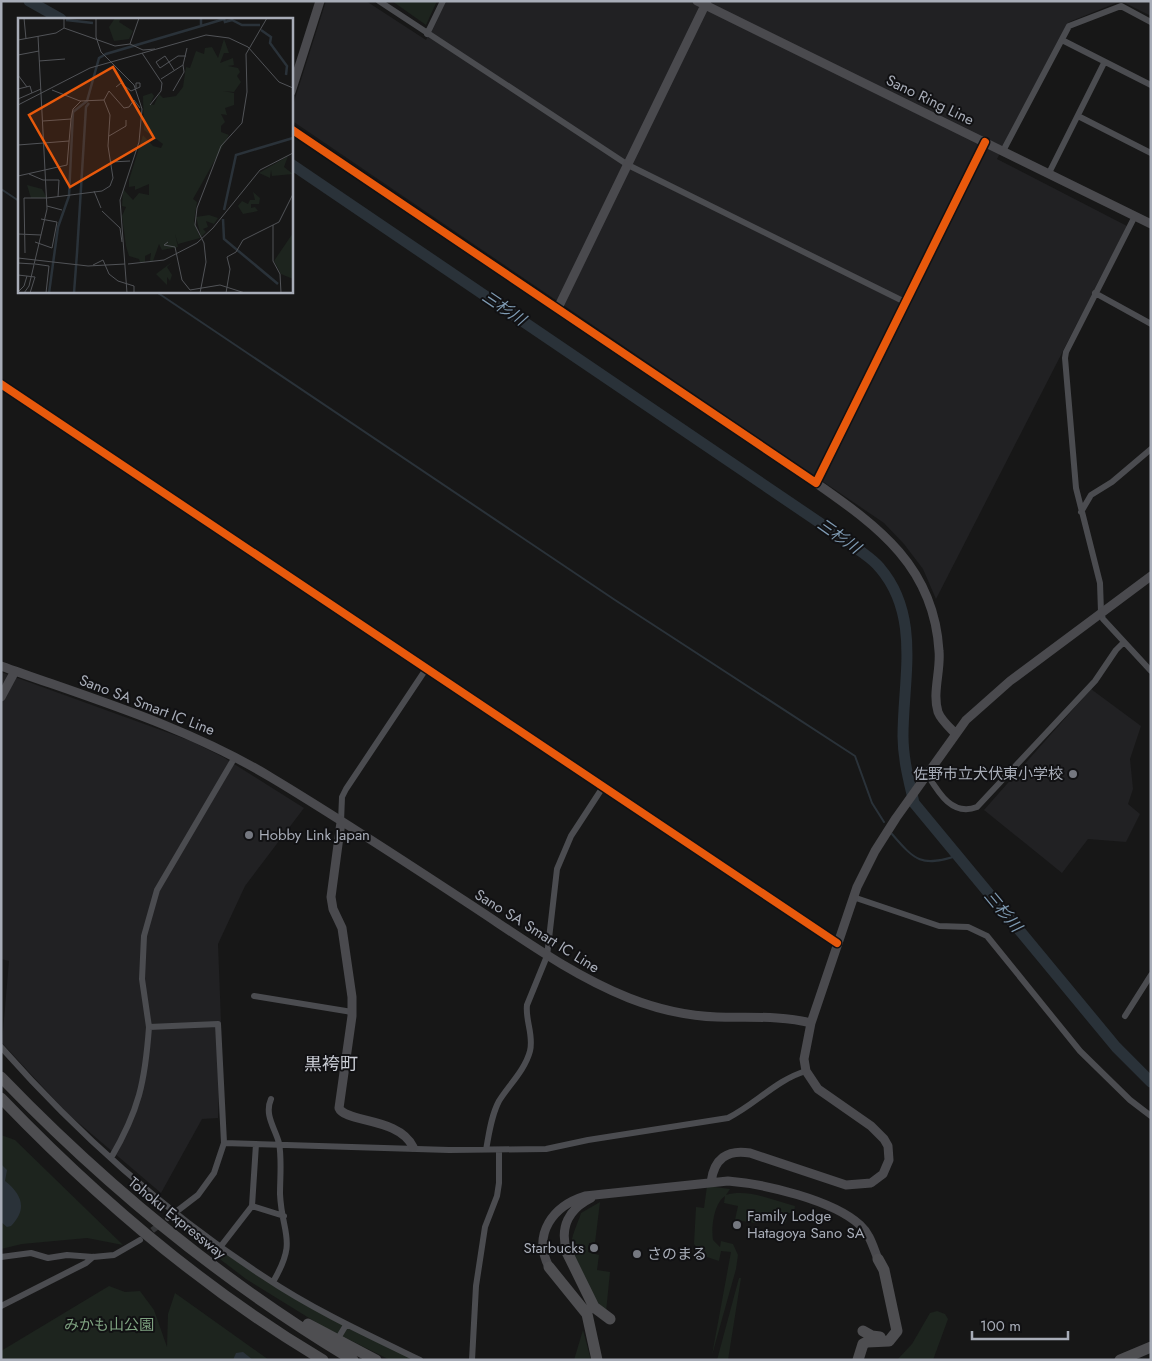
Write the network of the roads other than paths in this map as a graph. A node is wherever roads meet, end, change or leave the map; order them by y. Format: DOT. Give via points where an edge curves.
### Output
graph roads {
  1 [pos="320,1"];
  2 [pos="378,1"];
  3 [pos="443,1"];
  4 [pos="704,3"];
  5 [pos="1151,22"];
  6 [pos="427,34"];
  7 [pos="1062,40"];
  8 [pos="1104,63"];
  9 [pos="1151,85"];
  10 [pos="292,89"];
  11 [pos="1078,116"];
  12 [pos="292,130"];
  13 [pos="985,142"];
  14 [pos="1003,151"];
  15 [pos="1151,153"];
  16 [pos="628,165"];
  17 [pos="1049,173"];
  18 [pos="1135,216"];
  19 [pos="1151,224"];
  20 [pos="1095,293"];
  21 [pos="906,302"];
  22 [pos="558,308"];
  23 [pos="1151,324"];
  24 [pos="1,384"];
  25 [pos="1151,449"];
  26 [pos="816,483"];
  27 [pos="1081,512"];
  28 [pos="1151,576"];
  29 [pos="1101,612"];
  30 [pos="1124,642"];
  31 [pos="1,666"];
  32 [pos="426,669"];
  33 [pos="15,671"];
  34 [pos="1151,671"];
  35 [pos="1,696"];
  36 [pos="954,734"];
  37 [pos="235,757"];
  38 [pos="927,774"];
  39 [pos="603,787"];
  40 [pos="341,822"];
  41 [pos="853,897"];
  42 [pos="837,944"];
  43 [pos="547,956"];
  44 [pos="1151,975"];
  45 [pos="254,996"];
  46 [pos="352,1012"];
  47 [pos="1125,1016"];
  48 [pos="811,1023"];
  49 [pos="149,1026"];
  50 [pos="1,1046"];
  51 [pos="806,1071"];
  52 [pos="1,1077"];
  53 [pos="1,1098"];
  54 [pos="271,1099"];
  55 [pos="1151,1116"];
  56 [pos="224,1143"];
  57 [pos="256,1144"];
  58 [pos="279,1144"];
  59 [pos="413,1147"];
  60 [pos="486,1150"];
  61 [pos="500,1150"];
  62 [pos="111,1158"];
  63 [pos="711,1182"];
  64 [pos="596,1196"];
  65 [pos="252,1206"];
  66 [pos="176,1212"];
  67 [pos="284,1216"];
  68 [pos="168,1218"];
  69 [pos="140,1240"];
  70 [pos="221,1246"];
  71 [pos="566,1252"];
  72 [pos="1,1257"];
  73 [pos="92,1257"];
  74 [pos="878,1259"];
  75 [pos="549,1267"];
  76 [pos="273,1282"];
  77 [pos="253,1296"];
  78 [pos="1,1306"];
  79 [pos="610,1319"];
  80 [pos="346,1325"];
  81 [pos="863,1331"];
  82 [pos="340,1335"];
  83 [pos="1151,1347"];
  84 [pos="323,1360"];
  85 [pos="352,1360"];
  86 [pos="376,1360"];
  87 [pos="420,1360"];
  88 [pos="472,1360"];
  89 [pos="596,1360"];
  90 [pos="858,1360"];
  91 [pos="1120,1360"];
  1 -- 10 [label="street"];
  2 -- 6 [label="street"];
  3 -- 6 [label="street"];
  4 -- 13 [label="street, Sano Ring Line"];
  4 -- 16 [label="street"];
  5 -- 7 [label="street" via="1121,6 1074,22"];
  6 -- 16 [label="street"];
  7 -- 8 [label="street"];
  7 -- 14 [label="street"];
  8 -- 9 [label="street"];
  8 -- 11 [label="street"];
  11 -- 15 [label="street"];
  11 -- 17 [label="street"];
  12 -- 22 [label="street"];
  13 -- 14 [label="street, Sano Ring Line"];
  13 -- 21 [label="street"];
  14 -- 17 [label="street, Sano Ring Line"];
  16 -- 21 [label="street"];
  16 -- 22 [label="street"];
  17 -- 18 [label="street, Sano Ring Line"];
  18 -- 19 [label="street, Sano Ring Line"];
  18 -- 20 [label="street"];
  20 -- 23 [label="street"];
  20 -- 27 [label="street" via="1065,358 1072,463"];
  21 -- 26 [label="street"];
  22 -- 26 [label="street"];
  24 -- 32 [label="street"];
  25 -- 27 [label="street" via="1091,495"];
  26 -- 36 [label="street" via="878,528 918,578 937,626 940,653 938,712"];
  27 -- 29 [label="street" via="1100,583"];
  28 -- 29 [label="street"];
  29 -- 30 [label="street"];
  29 -- 36 [label="street" via="996,694"];
  30 -- 34 [label="street"];
  30 -- 38 [label="street" via="1096,681 977,807 961,808 947,802"];
  31 -- 33 [label="street, Sano SA Smart IC Line"];
  32 -- 39 [label="street"];
  32 -- 40 [label="street" via="346,789 342,797"];
  33 -- 35 [label="street"];
  33 -- 37 [label="street, Sano SA Smart IC Line" via="188,734"];
  36 -- 38 [label="street"];
  37 -- 40 [label="street, Sano SA Smart IC Line"];
  37 -- 49 [label="street" via="157,890 144,936 142,979"];
  38 -- 41 [label="street" via="875,851"];
  39 -- 42 [label="street"];
  39 -- 43 [label="street" via="571,836 557,869"];
  40 -- 43 [label="street, Sano SA Smart IC Line"];
  40 -- 46 [label="street" via="331,897 342,928"];
  41 -- 42 [label="street"];
  41 -- 55 [label="street" via="939,926 968,927 987,936 1080,1051"];
  42 -- 48 [label="street"];
  43 -- 48 [label="street, Sano SA Smart IC Line" via="595,984 659,1009"];
  43 -- 60 [label="street" via="527,1005 532,1038 529,1055 498,1102"];
  44 -- 47 [label="street"];
  45 -- 46 [label="street"];
  46 -- 59 [label="street" via="339,1108 346,1116 390,1126"];
  48 -- 51 [label="street" via="804,1059"];
  49 -- 56 [label="street" via="218,1024"];
  49 -- 62 [label="street" via="138,1102"];
  50 -- 62 [label="street" via="43,1094"];
  51 -- 61 [label="street" via="782,1080 728,1118 546,1149"];
  51 -- 63 [label="street" via="818,1089 871,1126 884,1140 889,1160 883,1174 871,1183 846,1185 750,1152 735,1152 720,1159 712,1172"];
  52 -- 77 [label="highway, Tohoku Expressway" via="63,1140 116,1187"];
  53 -- 84 [label="highway, Tohoku Expressway" via="80,1174 159,1243 246,1309"];
  54 -- 58 [label="street" via="268,1112"];
  56 -- 57 [label="street"];
  56 -- 66 [label="street" via="214,1173 198,1195"];
  57 -- 58 [label="street"];
  57 -- 65 [label="street"];
  58 -- 59 [label="street"];
  58 -- 67 [label="street"];
  59 -- 60 [label="street"];
  60 -- 61 [label="street"];
  61 -- 88 [label="street" via="498,1190 484,1227 476,1286"];
  62 -- 66 [label="street"];
  63 -- 64 [label="street"];
  63 -- 74 [label="street" via="752,1183 814,1200 850,1217 867,1232"];
  64 -- 71 [label="street" via="570,1213 565,1223"];
  64 -- 75 [label="street" via="573,1200 550,1219 542,1238"];
  65 -- 67 [label="street"];
  65 -- 70 [label="street"];
  66 -- 68 [label="street"];
  66 -- 70 [label="street"];
  67 -- 76 [label="street" via="287,1250"];
  69 -- 73 [label="street" via="114,1255"];
  70 -- 76 [label="street"];
  71 -- 79 [label="highway" via="594,1307"];
  72 -- 73 [label="street" via="31,1253 48,1258"];
  73 -- 78 [label="street"];
  74 -- 81 [label="highway" via="890,1325 887,1333 880,1337"];
  74 -- 90 [label="highway" via="884,1270 897,1331 889,1341 865,1342"];
  75 -- 89 [label="highway" via="588,1314"];
  76 -- 80 [label="street"];
  77 -- 85 [label="highway, Tohoku Expressway"];
  77 -- 86 [label="highway"];
  80 -- 82 [label="street"];
  80 -- 87 [label="street"];
  83 -- 91 [label="highway"];
}
